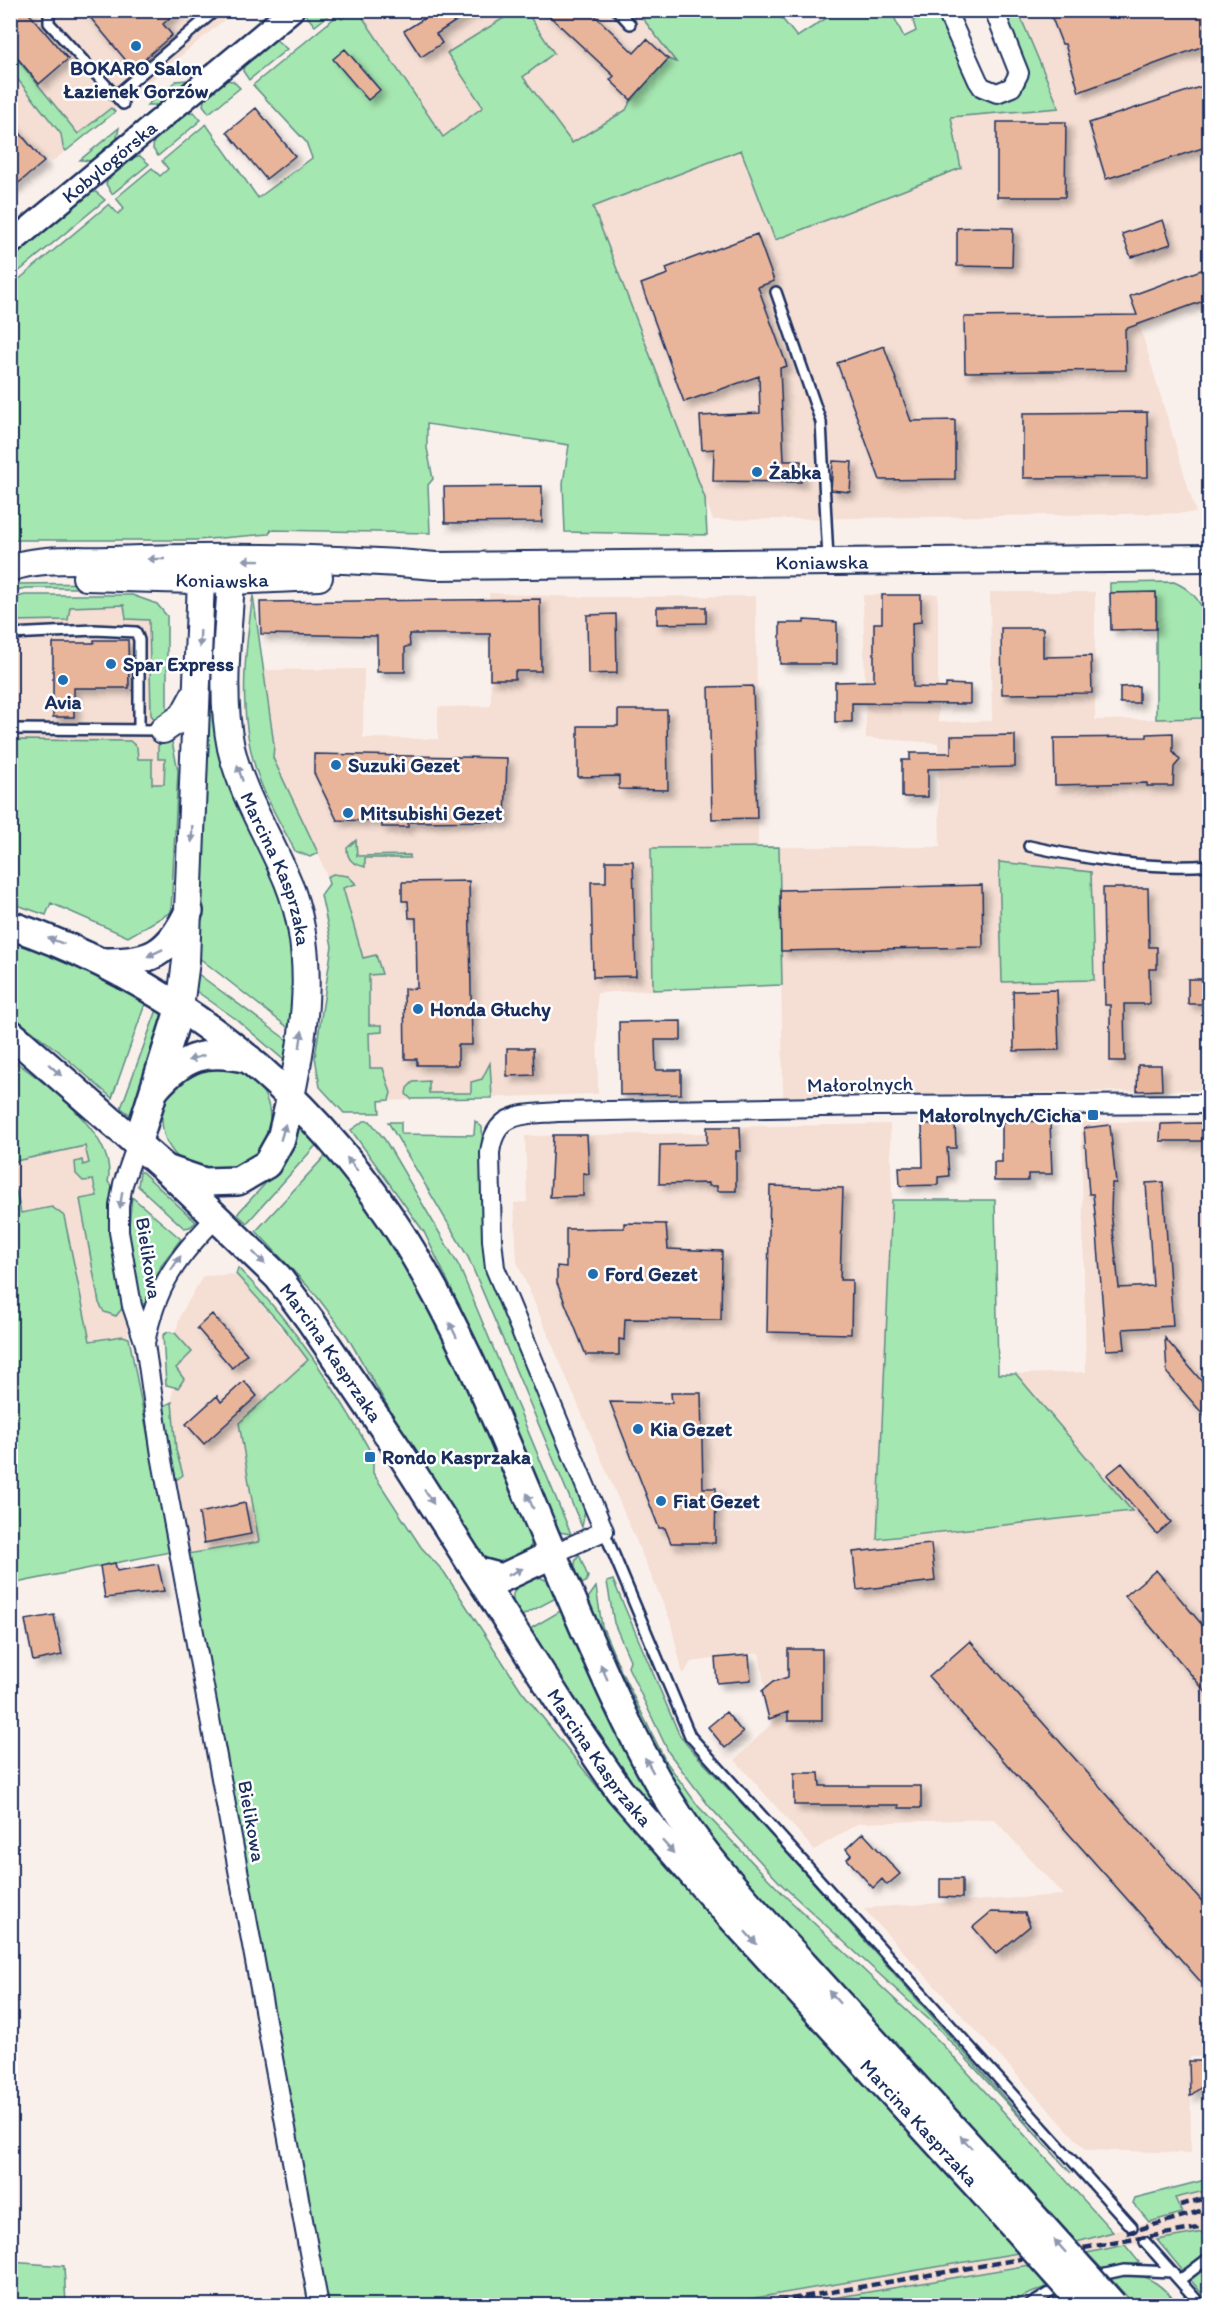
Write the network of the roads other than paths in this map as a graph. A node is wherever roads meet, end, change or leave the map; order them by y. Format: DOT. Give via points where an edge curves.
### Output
graph roads {
  1 [pos="49,10"];
  2 [pos="216,10"];
  3 [pos="292,10"];
  4 [pos="617,10"];
  5 [pos="946,10"];
  6 [pos="994,10"];
  7 [pos="630,24"];
  8 [pos="115,96"];
  9 [pos="123,105"];
  10 [pos="10,244"];
  11 [pos="776,292"];
  12 [pos="1209,558"];
  13 [pos="828,562"];
  14 [pos="436,566"];
  15 [pos="10,570"];
  16 [pos="208,570"];
  17 [pos="231,580"];
  18 [pos="10,634"];
  19 [pos="199,674"];
  20 [pos="10,729"];
  21 [pos="151,729"];
  22 [pos="194,777"];
  23 [pos="1029,846"];
  24 [pos="1209,864"];
  25 [pos="189,910"];
  26 [pos="10,925"];
  27 [pos="100,962"];
  28 [pos="180,1007"];
  29 [pos="10,1033"];
  30 [pos="249,1059"];
  31 [pos="153,1091"];
  32 [pos="291,1097"];
  33 [pos="1209,1104"];
  34 [pos="137,1144"];
  35 [pos="267,1164"];
  36 [pos="166,1169"];
  37 [pos="217,1217"];
  38 [pos="145,1344"];
  39 [pos="604,1531"];
  40 [pos="553,1554"];
  41 [pos="476,1571"];
  42 [pos="993,2188"];
  43 [pos="1131,2227"];
  44 [pos="1145,2242"];
  45 [pos="1209,2257"];
  46 [pos="1172,2272"];
  47 [pos="1180,2280"];
  48 [pos="1113,2305"];
  49 [pos="319,2306"];
  50 [pos="1028,2306"];
  51 [pos="1085,2306"];
  52 [pos="1202,2306"];
  1 -- 8 [label="lane" via="50,22"];
  2 -- 8 [label="lane"];
  3 -- 10 [label="street, Kobylogórska"];
  4 -- 7 [label="lane"];
  5 -- 6 [label="street" via="978,81 997,93 1012,87 1019,73"];
  8 -- 9 [label="lane"];
  11 -- 13 [label="lane" via="821,422"];
  12 -- 13 [label="main road, Koniawska"];
  13 -- 14 [label="main road, Koniawska"];
  14 -- 16 [label="main road, Koniawska, one-way" via="380,561"];
  14 -- 17 [label="main road, Koniawska" via="388,574"];
  15 -- 16 [label="main road, Koniawska" via="42,577"];
  16 -- 17 [label="main road, Koniawska"];
  16 -- 19 [label="main road, one-way"];
  32 -- 17 [label="main road, Marcina Kasprzaka, one-way" via="307,992 306,952 289,885 245,790 231,748 226,701"];
  18 -- 21 [label="lane" via="136,632"];
  19 -- 21 [label="main road" via="190,707 183,716"];
  19 -- 22 [label="main road"];
  20 -- 21 [label="lane"];
  21 -- 22 [label="main road" via="186,748"];
  22 -- 25 [label="main road, one-way"];
  23 -- 24 [label="lane" via="1126,864"];
  25 -- 27 [label="main road, one-way" via="169,945 159,952 132,963"];
  25 -- 28 [label="main road" via="185,987"];
  27 -- 26 [label="main road, one-way" via="62,943"];
  27 -- 28 [label="main road"];
  28 -- 30 [label="main road"];
  28 -- 31 [label="main road"];
  29 -- 34 [label="main road, one-way"];
  30 -- 31 [label="main road, one-way" via="223,1053 200,1055 180,1064"];
  30 -- 32 [label="main road"];
  31 -- 34 [label="main road"];
  35 -- 32 [label="main road, one-way" via="281,1139"];
  40 -- 32 [label="main road, Marcina Kasprzaka, one-way" via="433,1290 366,1181"];
  33 -- 39 [label="street, Małorolnych" via="875,1106 558,1112 511,1117 499,1126 491,1141 495,1268"];
  34 -- 36 [label="main road"];
  34 -- 38 [label="street, Bielikowa, one-way" via="123,1184 118,1220 132,1306"];
  35 -- 36 [label="main road" via="250,1175 225,1183 204,1182"];
  35 -- 37 [label="main road"];
  36 -- 37 [label="main road, Marcina Kasprzaka"];
  38 -- 37 [label="street, Bielikowa, one-way" via="150,1315 169,1273 180,1255"];
  37 -- 41 [label="main road, Marcina Kasprzaka, one-way" via="278,1277 310,1320"];
  38 -- 49 [label="street, Bielikowa" via="161,1455"];
  39 -- 40 [label="street"];
  39 -- 43 [label="lane" via="690,1736"];
  41 -- 40 [label="main road, one-way" via="502,1578"];
  42 -- 40 [label="main road, Marcina Kasprzaka, one-way" via="730,1883 689,1830 628,1725"];
  41 -- 42 [label="main road, Marcina Kasprzaka, one-way" via="586,1742 634,1807"];
  48 -- 42 [label="main road, Marcina Kasprzaka, one-way, bridge"];
  42 -- 51 [label="main road, Marcina Kasprzaka, bridge"];
  44 -- 46 [label="lane"];
  45 -- 47 [label="lane"];
  46 -- 47 [label="lane"];
  46 -- 50 [label="lane" via="1124,2270 1088,2278 1058,2286"];
  47 -- 52 [label="lane"];
}
